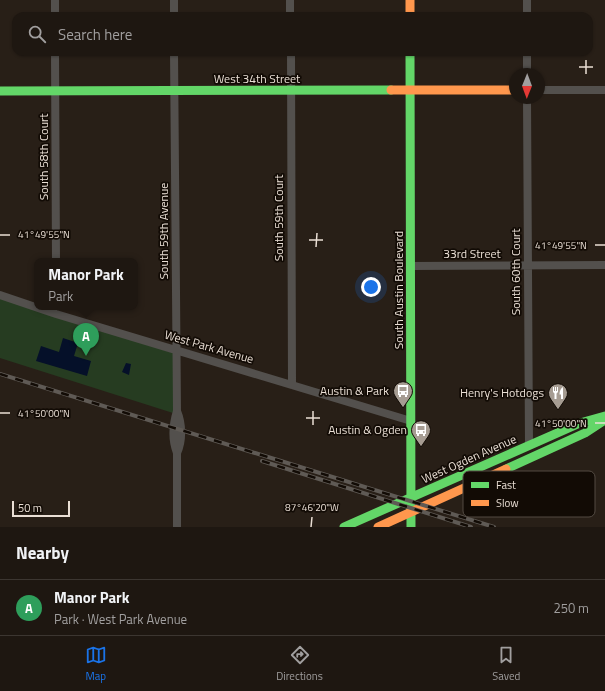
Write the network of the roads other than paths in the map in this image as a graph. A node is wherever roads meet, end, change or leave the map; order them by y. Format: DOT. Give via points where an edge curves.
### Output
graph roads {
  1 [pos="55,0"];
  2 [pos="174,0"];
  3 [pos="290,0"];
  4 [pos="410,0"];
  5 [pos="527,0"];
  6 [pos="55,12"];
  7 [pos="174,12"];
  8 [pos="290,12"];
  9 [pos="410,12"];
  10 [pos="527,12"];
  11 [pos="55,56"];
  12 [pos="174,56"];
  13 [pos="290,56"];
  14 [pos="410,56"];
  15 [pos="527,56"];
  16 [pos="527,68"];
  17 [pos="410,90"];
  18 [pos="509,90"];
  19 [pos="545,90"];
  20 [pos="605,90"];
  21 [pos="0,91"];
  22 [pos="55,91"];
  23 [pos="175,91"];
  24 [pos="291,91"];
  25 [pos="527,104"];
  26 [pos="56,258"];
  27 [pos="528,265"];
  28 [pos="605,265"];
  29 [pos="411,266"];
  30 [pos="0,295"];
  31 [pos="34,305"];
  32 [pos="56,311"];
  33 [pos="176,350"];
  34 [pos="292,385"];
  35 [pos="605,416"];
  36 [pos="605,420"];
  37 [pos="411,421"];
  38 [pos="529,445"];
  39 [pos="470,471"];
  40 [pos="503,471"];
  41 [pos="463,474"];
  42 [pos="463,489"];
  43 [pos="411,497"];
  44 [pos="411,513"];
  45 [pos="177,527"];
  46 [pos="344,527"];
  47 [pos="378,527"];
  48 [pos="411,527"];
  1 -- 6 [label="street"];
  2 -- 7 [label="street"];
  3 -- 8 [label="street"];
  4 -- 9 [label="street"];
  5 -- 10 [label="street"];
  11 -- 22 [label="street, South 58th Court"];
  12 -- 23 [label="street, South 59th Avenue"];
  13 -- 24 [label="street, South 59th Court"];
  14 -- 17 [label="street, South Austin Boulevard"];
  15 -- 16 [label="street"];
  17 -- 18 [label="street, West 34th Street"];
  17 -- 24 [label="street, West 34th Street"];
  17 -- 29 [label="street, South Austin Boulevard"];
  19 -- 20 [label="street"];
  21 -- 22 [label="street, West 34th Street"];
  22 -- 23 [label="street, West 34th Street"];
  22 -- 26 [label="street, South 58th Court"];
  23 -- 24 [label="street, West 34th Street"];
  23 -- 33 [label="street, South 59th Avenue"];
  24 -- 34 [label="street, South 59th Court"];
  25 -- 27 [label="street, South 60th Court"];
  27 -- 28 [label="street, 33rd Street"];
  27 -- 29 [label="street, 33rd Street"];
  27 -- 38 [label="street, South 60th Court"];
  29 -- 37 [label="street, South Austin Boulevard"];
  30 -- 31 [label="street, West Park Avenue"];
  32 -- 33 [label="street, West Park Avenue"];
  33 -- 34 [label="street, West Park Avenue"];
  33 -- 45 [label="street, South 59th Avenue" via="177,410 180,419 180,445 177,453"];
  34 -- 37 [label="street, West Park Avenue"];
  35 -- 38 [label="street, West Ogden Avenue"];
  36 -- 40 [label="street, West Ogden Avenue" via="586,433"];
  37 -- 43 [label="street, South Austin Boulevard"];
  38 -- 39 [label="street, West Ogden Avenue"];
  41 -- 43 [label="street, West Ogden Avenue"];
  42 -- 44 [label="street, West Ogden Avenue"];
  43 -- 44 [label="street, South Austin Boulevard"];
  43 -- 46 [label="street, West Ogden Avenue"];
  44 -- 47 [label="street, West Ogden Avenue"];
  44 -- 48 [label="street, South Austin Boulevard"];
}
